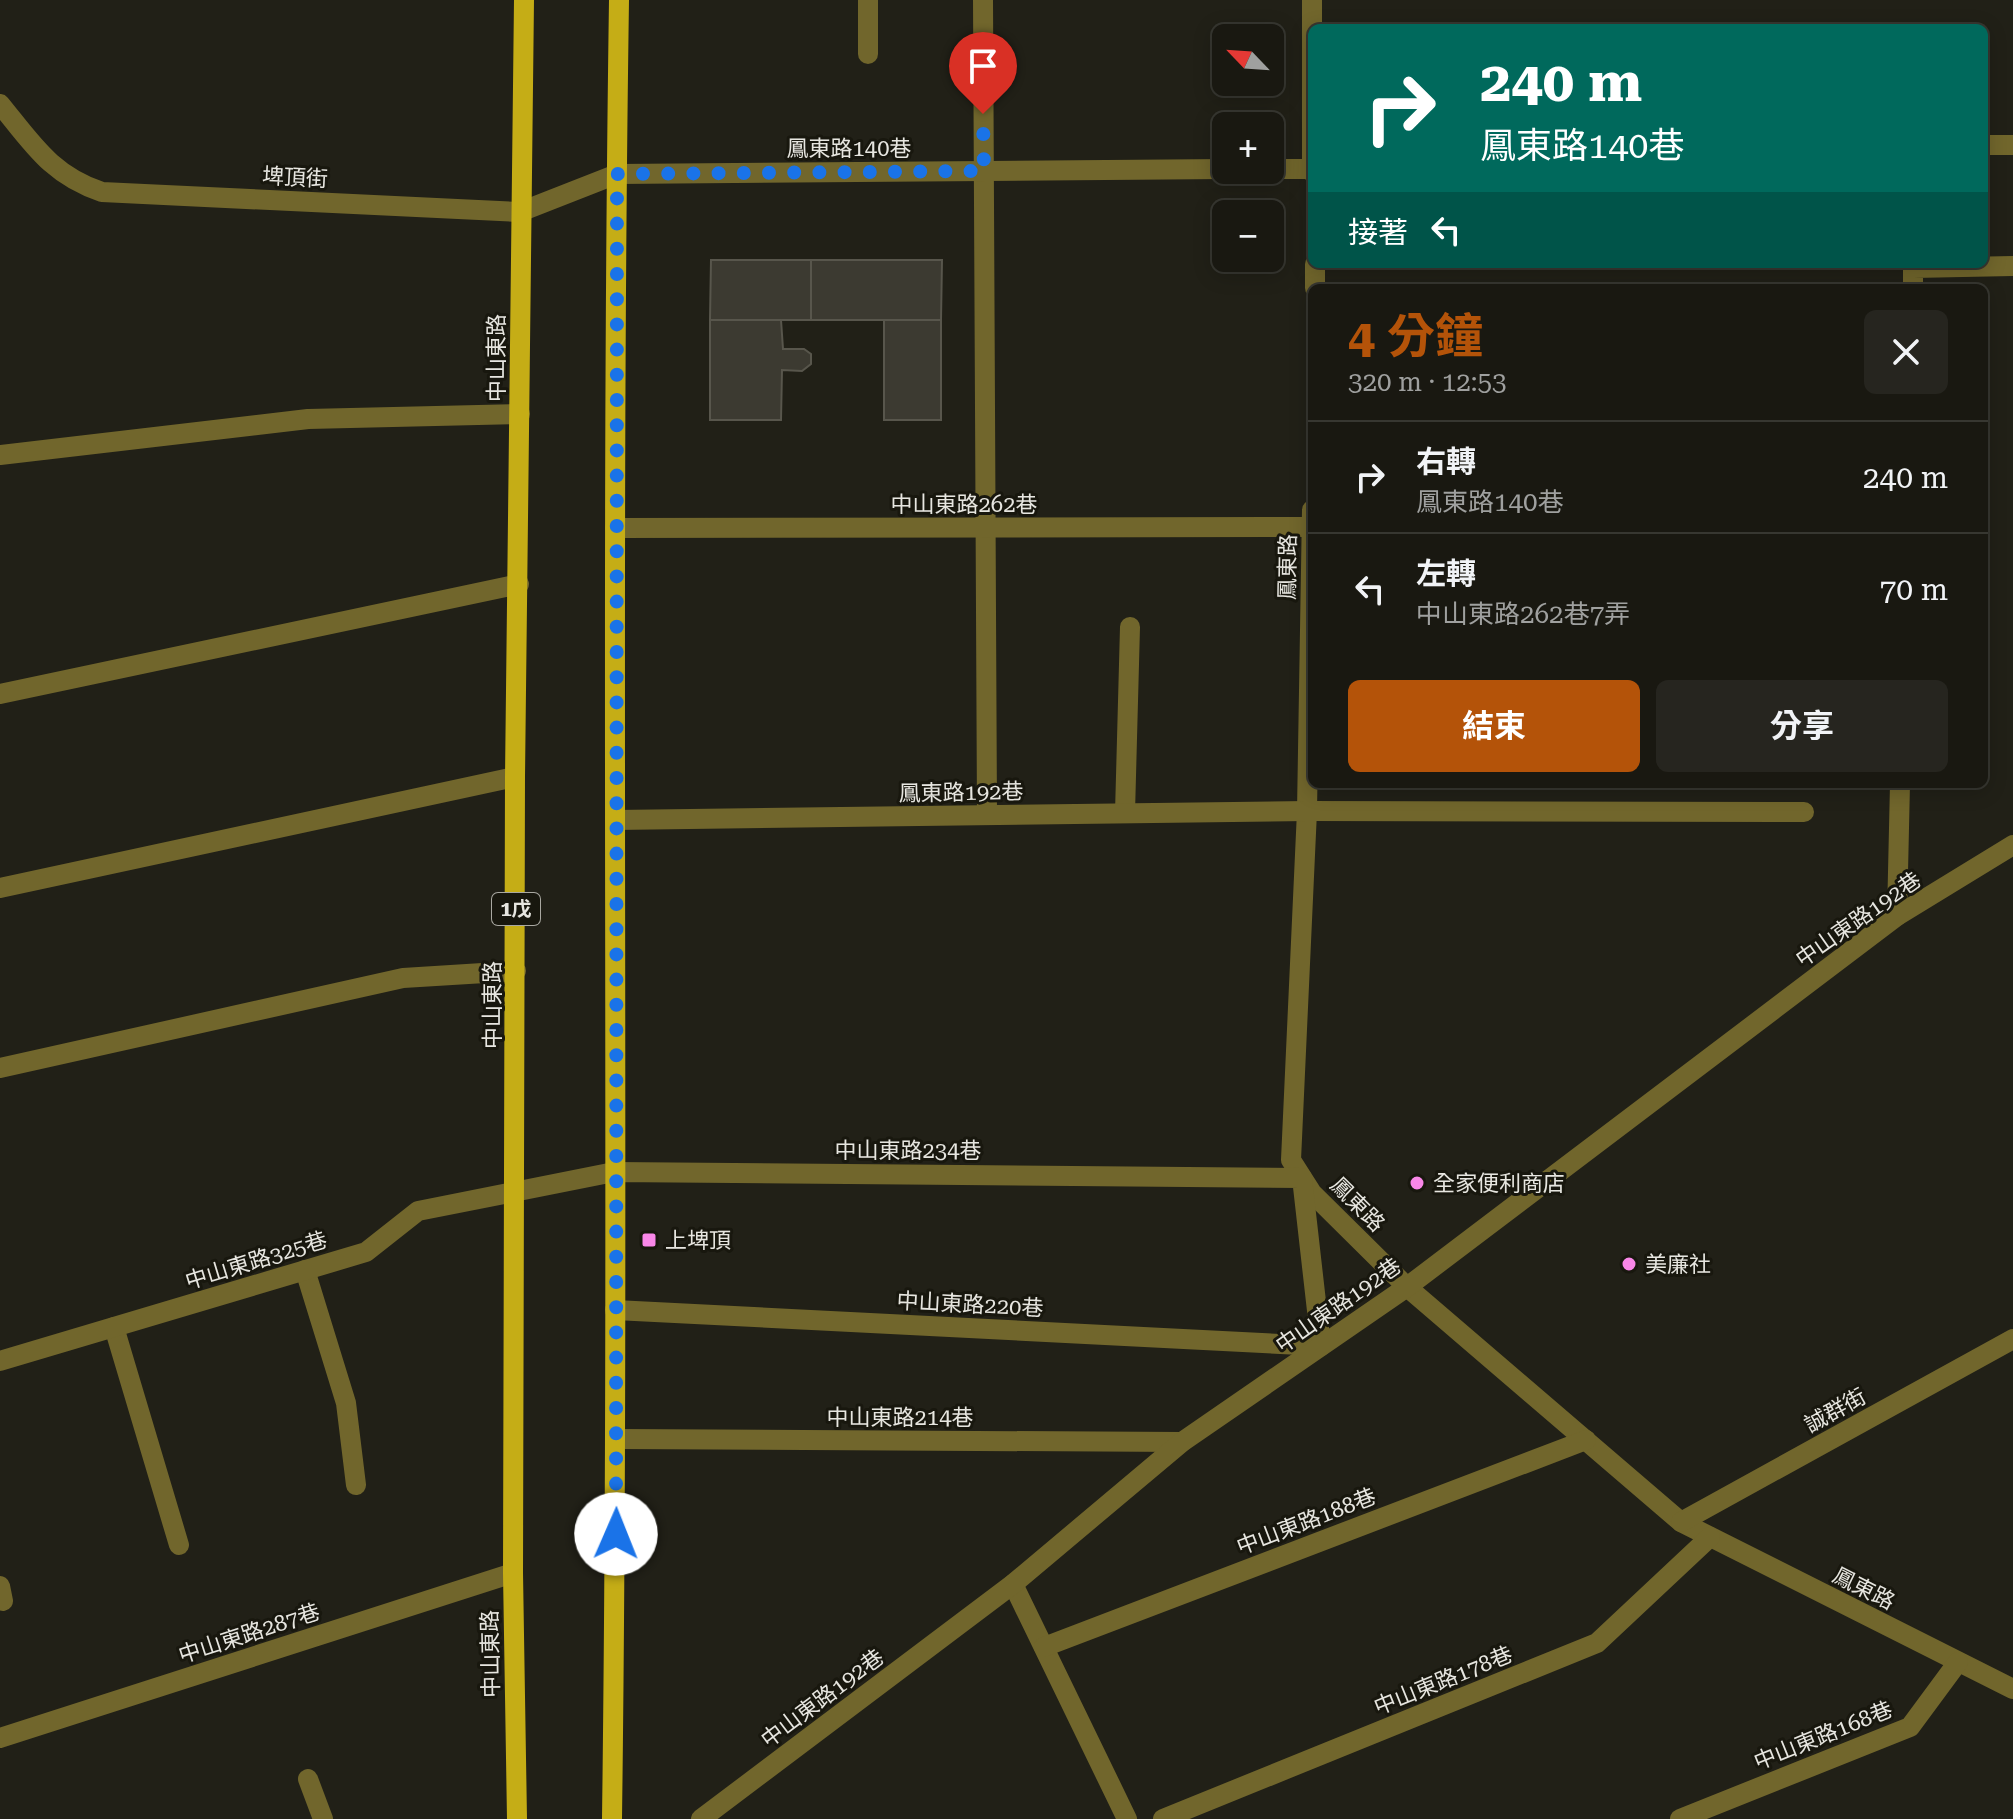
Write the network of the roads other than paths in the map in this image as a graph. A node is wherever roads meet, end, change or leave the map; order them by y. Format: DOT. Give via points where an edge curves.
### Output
graph roads {
  1 [pos="524,0"];
  2 [pos="619,0"];
  3 [pos="868,0"];
  4 [pos="983,0"];
  5 [pos="1312,0"];
  6 [pos="1312,24"];
  7 [pos="868,54"];
  8 [pos="0,104"];
  9 [pos="1988,145"];
  10 [pos="2013,145"];
  11 [pos="1212,169"];
  12 [pos="1284,169"];
  13 [pos="1308,170"];
  14 [pos="984,171"];
  15 [pos="617,174"];
  16 [pos="520,212"];
  17 [pos="1988,266"];
  18 [pos="2013,266"];
  19 [pos="520,414"];
  20 [pos="0,455"];
  21 [pos="1308,527"];
  22 [pos="615,528"];
  23 [pos="986,528"];
  24 [pos="519,584"];
  25 [pos="1130,627"];
  26 [pos="0,694"];
  27 [pos="1308,754"];
  28 [pos="515,777"];
  29 [pos="1900,788"];
  30 [pos="1307,811"];
  31 [pos="1804,812"];
  32 [pos="1125,813"];
  33 [pos="987,815"];
  34 [pos="615,820"];
  35 [pos="2013,845"];
  36 [pos="0,888"];
  37 [pos="1897,916"];
  38 [pos="516,971"];
  39 [pos="0,1068"];
  40 [pos="614,1172"];
  41 [pos="1302,1178"];
  42 [pos="515,1189"];
  43 [pos="305,1270"];
  44 [pos="1407,1287"];
  45 [pos="615,1310"];
  46 [pos="114,1327"];
  47 [pos="2013,1339"];
  48 [pos="1321,1346"];
  49 [pos="0,1361"];
  50 [pos="617,1439"];
  51 [pos="1586,1440"];
  52 [pos="1182,1442"];
  53 [pos="356,1485"];
  54 [pos="1681,1522"];
  55 [pos="1710,1537"];
  56 [pos="179,1545"];
  57 [pos="513,1573"];
  58 [pos="1013,1584"];
  59 [pos="1044,1647"];
  60 [pos="1958,1662"];
  61 [pos="2013,1689"];
  62 [pos="0,1738"];
  63 [pos="308,1779"];
  64 [pos="323,1819"];
  65 [pos="517,1819"];
  66 [pos="612,1819"];
  67 [pos="701,1819"];
  68 [pos="1127,1819"];
  69 [pos="1163,1819"];
  70 [pos="1680,1819"];
  1 -- 16 [label="main road, 中山東路 / 1戊"];
  2 -- 15 [label="main road"];
  3 -- 7 [label="street"];
  4 -- 14 [label="street"];
  5 -- 6 [label="street"];
  8 -- 16 [label="street, 埤頂街" via="51,167 102,192"];
  9 -- 10 [label="street"];
  11 -- 14 [label="street, 鳳東路140巷"];
  12 -- 13 [label="street"];
  14 -- 15 [label="street, 鳳東路140巷"];
  14 -- 23 [label="street"];
  15 -- 16 [label="street, 埤頂街"];
  15 -- 22 [label="main road"];
  16 -- 19 [label="main road, 中山東路 / 1戊"];
  17 -- 18 [label="street"];
  19 -- 20 [label="street" via="308,419"];
  19 -- 24 [label="main road, 中山東路 / 1戊"];
  21 -- 23 [label="street, 中山東路262巷"];
  22 -- 23 [label="street, 中山東路262巷"];
  22 -- 34 [label="main road"];
  23 -- 33 [label="street"];
  24 -- 26 [label="street"];
  24 -- 28 [label="main road, 中山東路 / 1戊"];
  25 -- 32 [label="street"];
  27 -- 30 [label="street, 鳳東路"];
  28 -- 36 [label="street"];
  28 -- 38 [label="main road, 中山東路 / 1戊"];
  29 -- 37 [label="street"];
  30 -- 31 [label="street, 鳳東路192巷"];
  30 -- 32 [label="street, 鳳東路192巷"];
  30 -- 41 [label="street, 鳳東路" via="1291,1160"];
  32 -- 33 [label="street, 鳳東路192巷"];
  33 -- 34 [label="street, 鳳東路192巷"];
  34 -- 40 [label="main road"];
  35 -- 37 [label="street, 中山東路192巷"];
  37 -- 44 [label="street, 中山東路192巷"];
  38 -- 39 [label="street" via="403,978"];
  38 -- 42 [label="main road, 中山東路 / 1戊"];
  40 -- 41 [label="street, 中山東路234巷"];
  40 -- 42 [label="street, 中山東路234巷"];
  40 -- 45 [label="main road"];
  41 -- 44 [label="street, 鳳東路"];
  41 -- 48 [label="street"];
  42 -- 43 [label="street, 中山東路325巷" via="418,1211 366,1252"];
  42 -- 57 [label="main road, 中山東路 / 1戊"];
  43 -- 46 [label="street, 中山東路325巷"];
  43 -- 53 [label="street" via="346,1403"];
  44 -- 48 [label="street, 中山東路192巷"];
  44 -- 51 [label="street, 鳳東路"];
  45 -- 48 [label="street, 中山東路220巷"];
  45 -- 50 [label="main road"];
  46 -- 49 [label="street, 中山東路325巷"];
  46 -- 56 [label="street"];
  47 -- 54 [label="street, 誠群街"];
  48 -- 52 [label="street, 中山東路192巷"];
  50 -- 52 [label="street, 中山東路214巷"];
  50 -- 66 [label="main road"];
  51 -- 54 [label="street, 鳳東路"];
  51 -- 59 [label="street, 中山東路188巷"];
  52 -- 58 [label="street, 中山東路192巷"];
  54 -- 55 [label="street, 鳳東路"];
  55 -- 60 [label="street, 鳳東路"];
  55 -- 69 [label="street, 中山東路178巷" via="1597,1643"];
  57 -- 62 [label="street, 中山東路287巷"];
  57 -- 65 [label="main road, 中山東路 / 1戊"];
  58 -- 59 [label="street"];
  58 -- 67 [label="street, 中山東路192巷"];
  59 -- 68 [label="street"];
  60 -- 61 [label="street, 鳳東路"];
  60 -- 70 [label="street, 中山東路168巷" via="1910,1727"];
  63 -- 64 [label="street"];
}
